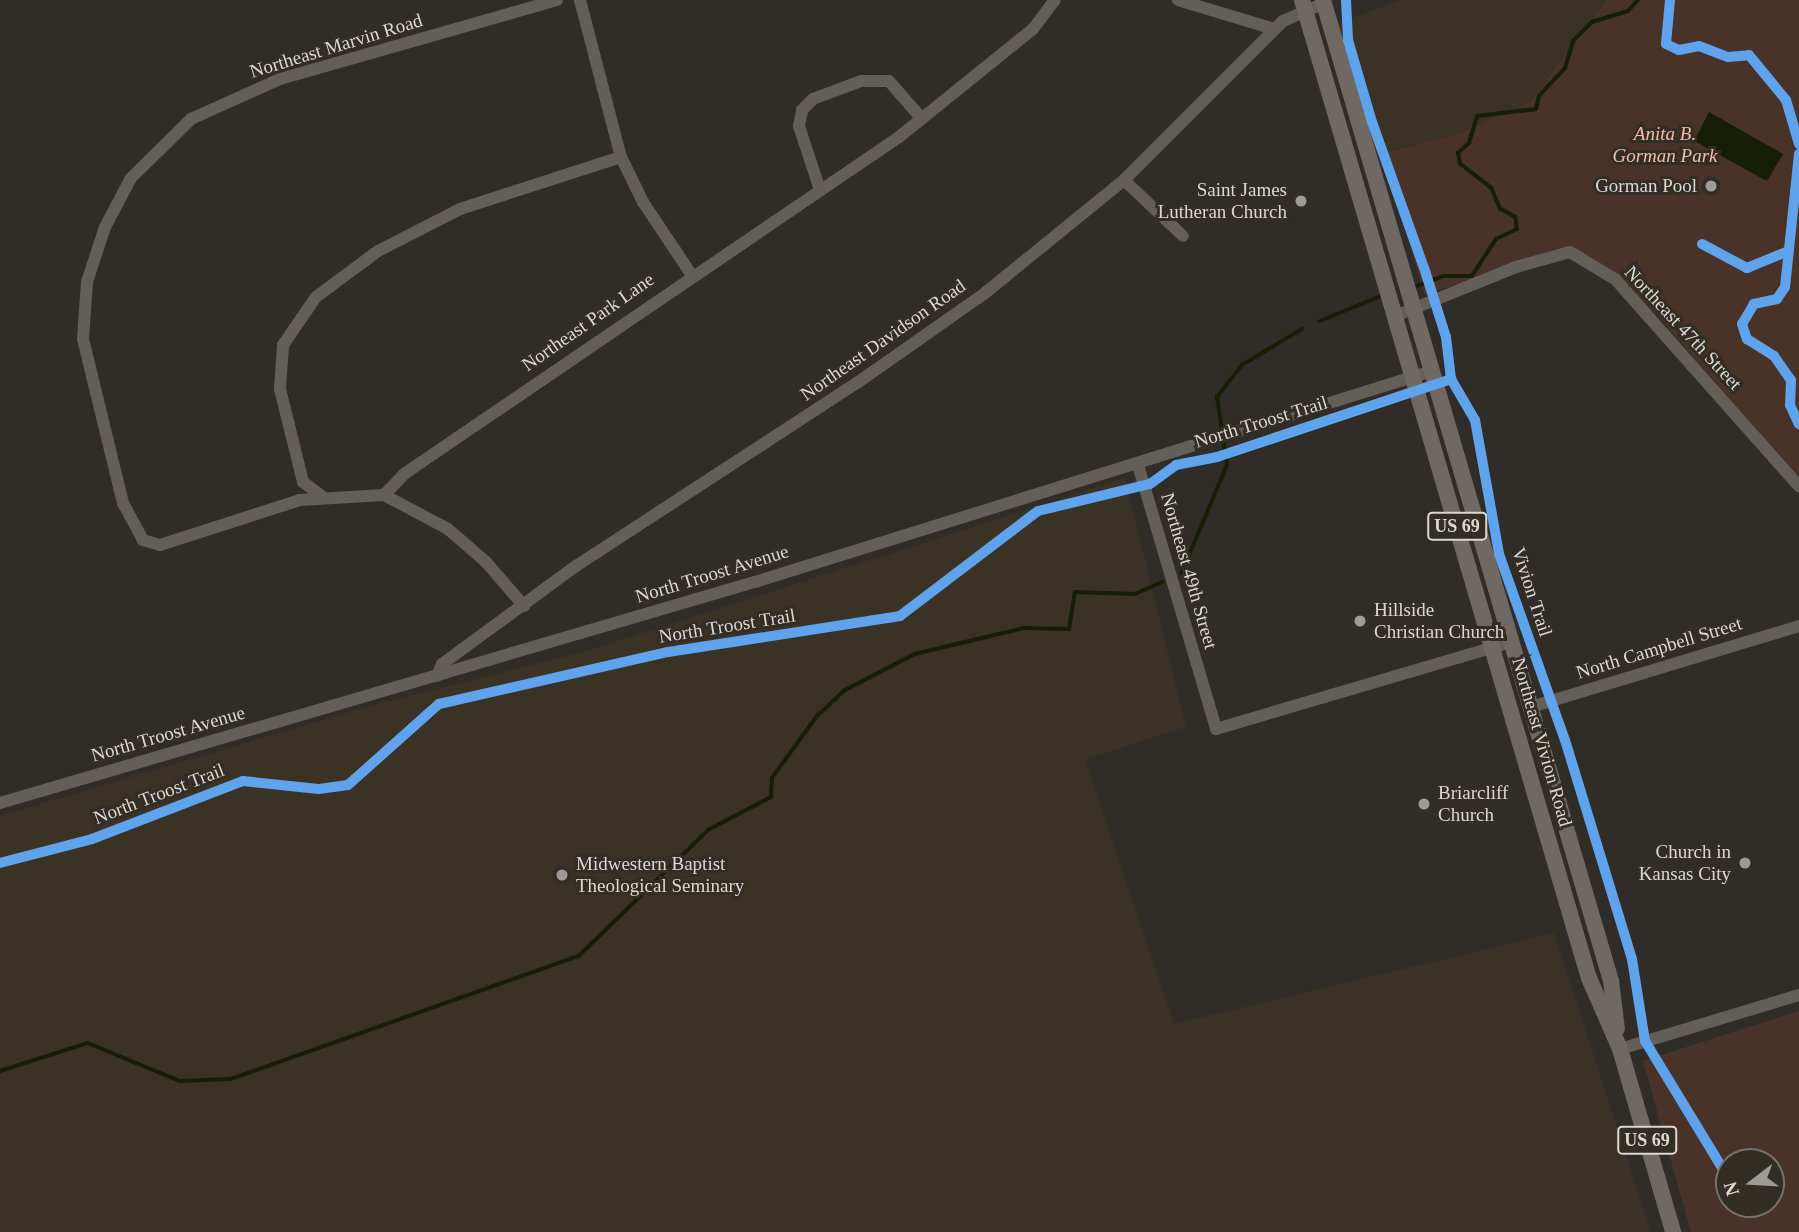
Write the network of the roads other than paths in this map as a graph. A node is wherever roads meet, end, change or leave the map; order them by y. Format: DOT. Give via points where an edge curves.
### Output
graph roads {
  1 [pos="556,0"];
  2 [pos="580,0"];
  3 [pos="1055,0"];
  4 [pos="1178,0"];
  5 [pos="1323,1"];
  6 [pos="1304,4"];
  7 [pos="1273,29"];
  8 [pos="922,119"];
  9 [pos="621,157"];
  10 [pos="1124,180"];
  11 [pos="820,187"];
  12 [pos="1183,236"];
  13 [pos="691,274"];
  14 [pos="1414,310"];
  15 [pos="1395,316"];
  16 [pos="1432,371"];
  17 [pos="1413,377"];
  18 [pos="1138,466"];
  19 [pos="1799,486"];
  20 [pos="384,495"];
  21 [pos="330,498"];
  22 [pos="524,606"];
  23 [pos="1799,626"];
  24 [pos="1511,642"];
  25 [pos="1493,648"];
  26 [pos="437,676"];
  27 [pos="1531,707"];
  28 [pos="0,803"];
  29 [pos="1799,995"];
  30 [pos="1620,1049"];
  31 [pos="1673,1232"];
  1 -- 21 [label="street, Northeast Marvin Road" via="258,87 191,119 131,178 105,227 87,282 83,339 123,503 137,534 160,545 292,503"];
  2 -- 9 [label="street"];
  3 -- 8 [label="street, Northeast Park Lane" via="1033,29"];
  4 -- 7 [label="street"];
  5 -- 6 [label="street, Northeast Davidson Road"];
  5 -- 14 [label="main road, Northeast Vivion Road / US 69"];
  6 -- 7 [label="street, Northeast Davidson Road"];
  6 -- 15 [label="main road, Northeast Vivion Road / US 69"];
  7 -- 10 [label="street, Northeast Davidson Road"];
  8 -- 11 [label="street, Northeast Park Lane"];
  8 -- 11 [label="street" via="889,80 860,82 813,99 802,110 799,126"];
  9 -- 13 [label="street" via="643,202"];
  9 -- 21 [label="street" via="460,209 377,251 316,297 283,345 280,388 303,482 316,496"];
  10 -- 12 [label="street"];
  10 -- 22 [label="street, Northeast Davidson Road" via="922,339 576,566"];
  11 -- 13 [label="street, Northeast Park Lane"];
  13 -- 20 [label="street, Northeast Park Lane" via="404,474"];
  14 -- 15 [label="street, Northeast 47th Street"];
  14 -- 16 [label="main road, Northeast Vivion Road / US 69"];
  14 -- 19 [label="street, Northeast 47th Street" via="1516,267 1570,252 1615,279"];
  15 -- 17 [label="main road, Northeast Vivion Road / US 69"];
  16 -- 17 [label="street, North Troost Avenue"];
  16 -- 24 [label="main road, Northeast Vivion Road / US 69"];
  17 -- 18 [label="street, North Troost Avenue"];
  17 -- 25 [label="main road, Northeast Vivion Road / US 69"];
  18 -- 25 [label="street, Northeast 49th Street" via="1216,729"];
  18 -- 26 [label="street, North Troost Avenue"];
  20 -- 21 [label="street"];
  20 -- 22 [label="street" via="448,529 486,562"];
  22 -- 26 [label="street, Northeast Davidson Road" via="442,664"];
  23 -- 27 [label="street, North Campbell Street"];
  24 -- 25 [label="street"];
  24 -- 27 [label="main road, Northeast Vivion Road / US 69"];
  25 -- 30 [label="main road, Northeast Vivion Road / US 69" via="1589,978"];
  26 -- 28 [label="street, North Troost Avenue"];
  27 -- 30 [label="main road, Northeast Vivion Road / US 69" via="1611,981"];
  29 -- 30 [label="street"];
  30 -- 31 [label="main road, Northeast Vivion Road / US 69"];
}
